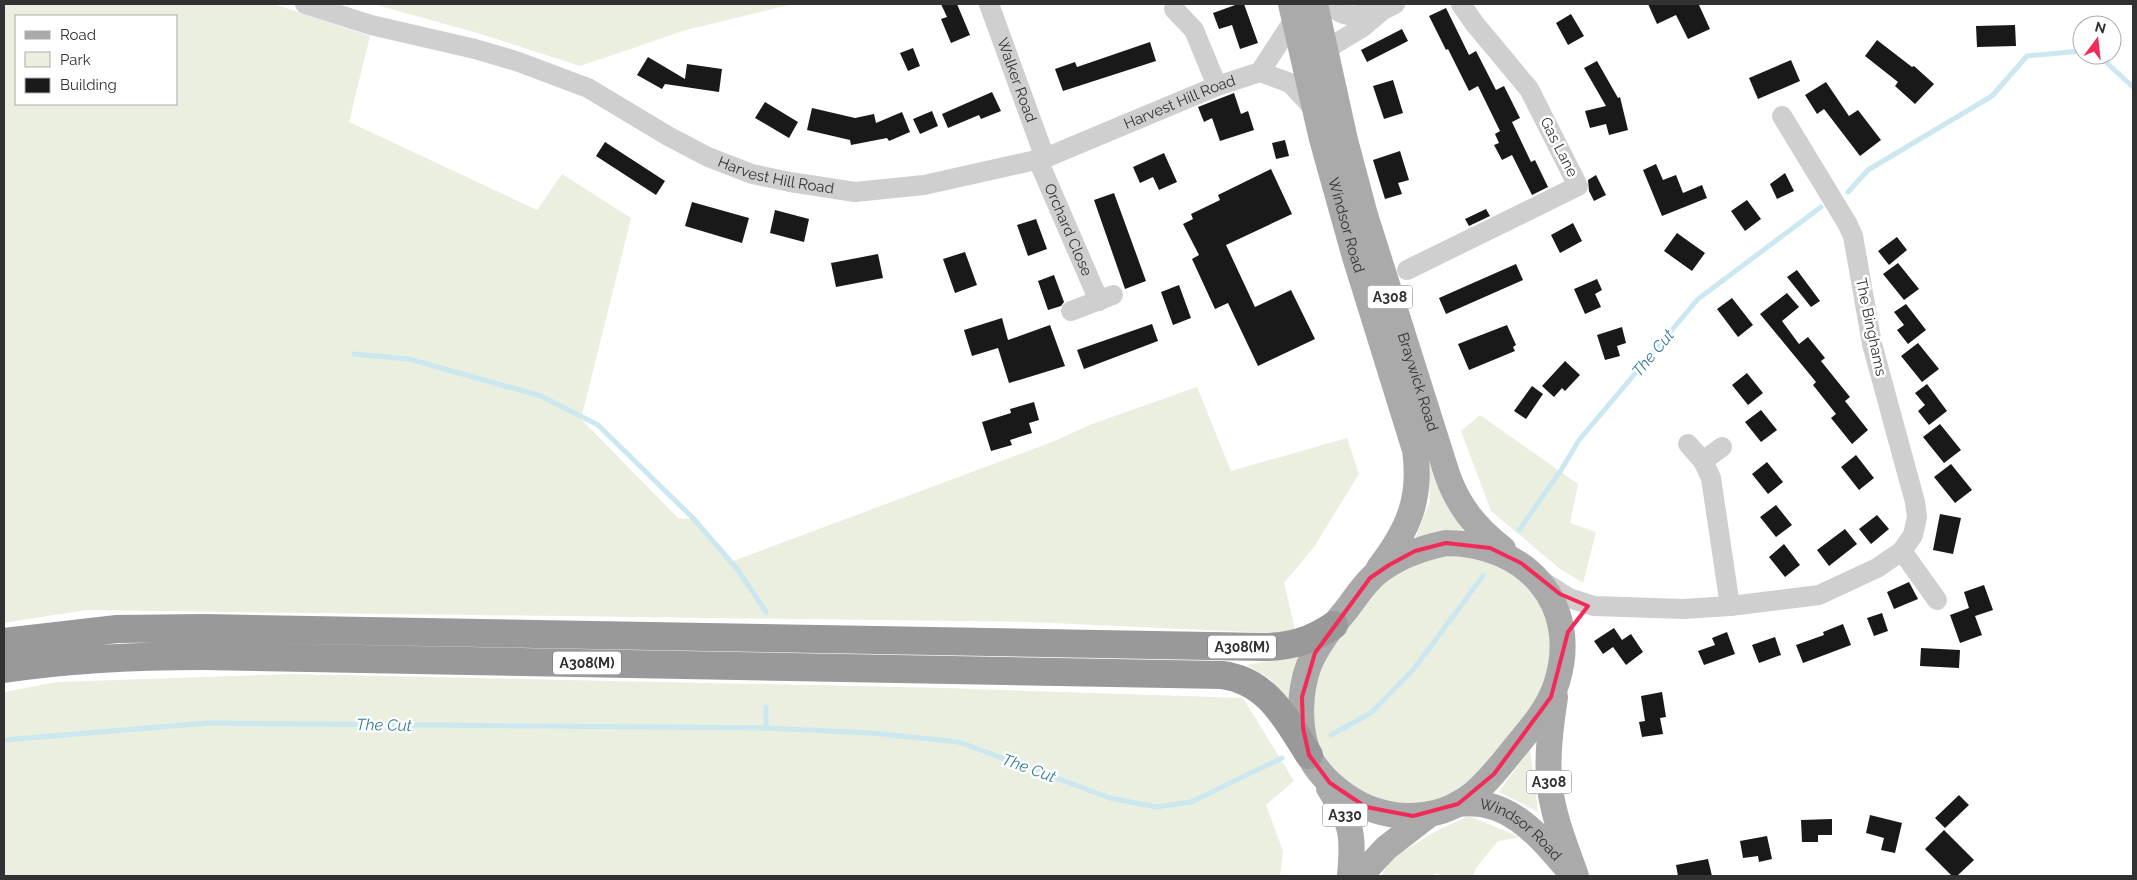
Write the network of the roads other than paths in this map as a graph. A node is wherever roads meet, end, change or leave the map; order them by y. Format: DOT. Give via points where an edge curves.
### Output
graph roads {
  1 [pos="305,4"];
  2 [pos="989,4"];
  3 [pos="1331,4"];
  4 [pos="1461,4"];
  5 [pos="1389,7"];
  6 [pos="1300,9"];
  7 [pos="1173,10"];
  8 [pos="1325,50"];
  9 [pos="1260,72"];
  10 [pos="1217,86"];
  11 [pos="1316,111"];
  12 [pos="1782,116"];
  13 [pos="1041,159"];
  14 [pos="1407,270"];
  15 [pos="1071,311"];
  16 [pos="1688,444"];
  17 [pos="1722,447"];
  18 [pos="1703,461"];
  19 [pos="1902,551"];
  20 [pos="1525,567"];
  21 [pos="1370,578"];
  22 [pos="1937,600"];
  23 [pos="1588,606"];
  24 [pos="1730,606"];
  25 [pos="1334,625"];
  26 [pos="4,642"];
  27 [pos="1562,650"];
  28 [pos="4,670"];
  29 [pos="1557,684"];
  30 [pos="1311,758"];
  31 [pos="1458,804"];
  32 [pos="1430,814"];
  33 [pos="1350,876"];
  34 [pos="1360,876"];
  35 [pos="1575,876"];
  1 -- 13 [label="street, Harvest Hill Road" via="370,25 516,61 588,88 708,157 752,174 855,192 924,185"];
  2 -- 13 [label="street, Walker Road"];
  3 -- 5 [label="street" via="1352,17"];
  4 -- 14 [label="street, Gas Lane" via="1529,89 1578,186"];
  5 -- 8 [label="street"];
  6 -- 8 [label="main road, Braywick Road / A308"];
  6 -- 9 [label="street"];
  6 -- 11 [label="main road, Windsor Road / A308"];
  7 -- 10 [label="street" via="1194,30"];
  8 -- 20 [label="main road, Braywick Road / A308" via="1365,215 1451,485 1460,505 1475,525"];
  9 -- 10 [label="street, Harvest Hill Road"];
  9 -- 11 [label="street" via="1290,83"];
  10 -- 13 [label="street, Harvest Hill Road"];
  11 -- 21 [label="main road, Windsor Road / A308" via="1355,257 1412,434 1417,464 1411,516 1395,546"];
  12 -- 19 [label="street, The Binghams" via="1853,236 1872,344 1915,502 1917,517 1913,535"];
  13 -- 15 [label="street, Orchard Close" via="1106,298"];
  16 -- 18 [label="street"];
  17 -- 18 [label="street"];
  18 -- 24 [label="street" via="1711,478"];
  19 -- 22 [label="street"];
  19 -- 24 [label="street, The Binghams" via="1877,568 1819,595"];
  20 -- 21 [label="main road" via="1482,546 1446,543 1408,555"];
  20 -- 23 [label="street, The Binghams" via="1560,594"];
  20 -- 27 [label="main road, Braywick Road" via="1538,580 1553,604 1561,627"];
  21 -- 25 [label="main road, Windsor Road"];
  23 -- 24 [label="street, The Binghams" via="1665,609"];
  23 -- 27 [label="street" via="1571,624"];
  25 -- 26 [label="highway, A308(M)" via="1305,641 1264,648 204,628 118,630"];
  25 -- 30 [label="main road, Windsor Road" via="1315,653 1304,682 1303,728"];
  27 -- 29 [label="main road, Windsor Road"];
  28 -- 30 [label="highway, A308(M)" via="73,660 212,656 1222,675 1240,678 1264,692"];
  29 -- 31 [label="main road" via="1542,713 1500,766 1483,785"];
  29 -- 35 [label="main road, Windsor Road / A308" via="1549,780 1558,826"];
  30 -- 32 [label="main road" via="1335,787 1366,807 1395,815"];
  30 -- 33 [label="main road, A330" via="1350,825"];
  31 -- 32 [label="main road"];
  31 -- 35 [label="main road, Windsor Road / A308" via="1485,804 1514,815 1532,829"];
  32 -- 34 [label="main road" via="1386,848"];
}
